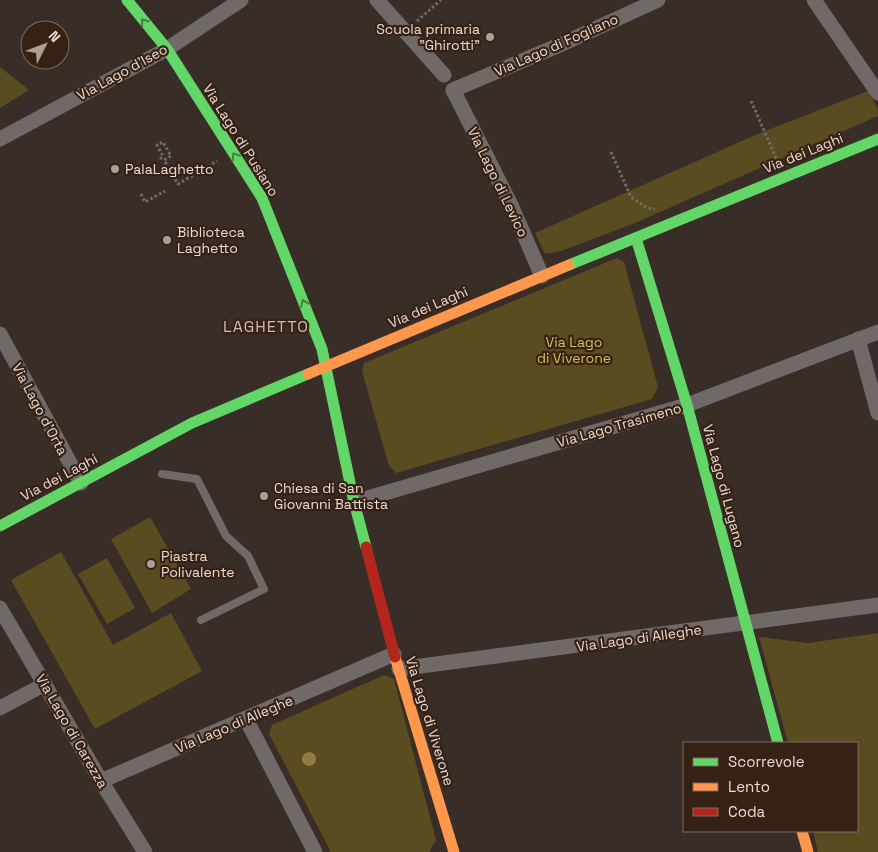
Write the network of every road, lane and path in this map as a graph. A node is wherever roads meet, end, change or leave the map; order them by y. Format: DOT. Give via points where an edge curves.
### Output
graph roads {
  1 [pos="127,0"];
  2 [pos="241,0"];
  3 [pos="377,0"];
  4 [pos="441,0"];
  5 [pos="658,0"];
  6 [pos="814,0"];
  7 [pos="405,31"];
  8 [pos="166,49"];
  9 [pos="444,75"];
  10 [pos="453,90"];
  11 [pos="878,93"];
  12 [pos="751,101"];
  13 [pos="0,139"];
  14 [pos="878,139"];
  15 [pos="232,152"];
  16 [pos="611,152"];
  17 [pos="160,159"];
  18 [pos="784,177"];
  19 [pos="165,191"];
  20 [pos="141,194"];
  21 [pos="670,225"];
  22 [pos="636,238"];
  23 [pos="542,276"];
  24 [pos="878,332"];
  25 [pos="0,334"];
  26 [pos="858,339"];
  27 [pos="327,365"];
  28 [pos="687,405"];
  29 [pos="878,413"];
  30 [pos="162,474"];
  31 [pos="81,483"];
  32 [pos="354,502"];
  33 [pos="0,526"];
  34 [pos="878,605"];
  35 [pos="0,608"];
  36 [pos="201,620"];
  37 [pos="745,623"];
  38 [pos="394,654"];
  39 [pos="399,669"];
  40 [pos="44,684"];
  41 [pos="0,708"];
  42 [pos="246,719"];
  43 [pos="778,742"];
  44 [pos="101,782"];
  45 [pos="802,832"];
  46 [pos="146,852"];
  47 [pos="315,852"];
  48 [pos="454,852"];
  49 [pos="808,852"];
  8 -- 1 [label="street, Via Lago di Pusiano, one-way"];
  2 -- 8 [label="street, Via Lago d'Iseo"];
  3 -- 7 [label="street"];
  4 -- 7 [label="path"];
  5 -- 10 [label="street, Via Lago di Fogliano"];
  6 -- 11 [label="street"];
  7 -- 9 [label="street"];
  8 -- 13 [label="street, Via Lago d'Iseo"];
  8 -- 15 [label="street, Via Lago di Pusiano"];
  10 -- 23 [label="street, Via Lago di Levico" via="511,205"];
  12 -- 18 [label="path"];
  14 -- 18 [label="street, Via dei Laghi"];
  15 -- 17 [label="path" via="176,185 164,160 172,156 163,142 157,145 163,156"];
  27 -- 15 [label="street, Via Lago di Pusiano, one-way" via="262,198"];
  16 -- 21 [label="path" via="631,197 647,208 658,209"];
  18 -- 21 [label="street, Via dei Laghi"];
  19 -- 20 [label="path" via="145,202"];
  21 -- 22 [label="street, Via dei Laghi"];
  22 -- 23 [label="street, Via dei Laghi"];
  22 -- 28 [label="street, Via Lago di Lugano"];
  23 -- 27 [label="street, Via dei Laghi"];
  24 -- 26 [label="street, Via Lago Trasimeno"];
  25 -- 31 [label="street, Via Lago d'Orta"];
  26 -- 28 [label="street, Via Lago Trasimeno"];
  26 -- 29 [label="street"];
  27 -- 31 [label="street, Via dei Laghi" via="192,423"];
  27 -- 32 [label="street, Via Lago di Viverone"];
  28 -- 32 [label="street, Via Lago Trasimeno"];
  28 -- 37 [label="street, Via Lago di Lugano"];
  30 -- 36 [label="lane" via="197,479 226,536 248,556 264,589"];
  31 -- 33 [label="street, Via dei Laghi"];
  32 -- 38 [label="street, Via Lago di Viverone"];
  34 -- 37 [label="street, Via Lago di Alleghe"];
  35 -- 40 [label="street, Via Lago di Carezza"];
  37 -- 39 [label="street, Via Lago di Alleghe"];
  37 -- 43 [label="street, Via Lago di Lugano"];
  38 -- 39 [label="street, Via Lago di Viverone"];
  38 -- 42 [label="street, Via Lago di Alleghe"];
  39 -- 48 [label="street, Via Lago di Viverone"];
  40 -- 41 [label="street"];
  40 -- 44 [label="street, Via Lago di Carezza"];
  42 -- 44 [label="street, Via Lago di Alleghe"];
  42 -- 47 [label="street"];
  44 -- 46 [label="street, Via Lago di Carezza"];
  45 -- 49 [label="street"];
}
